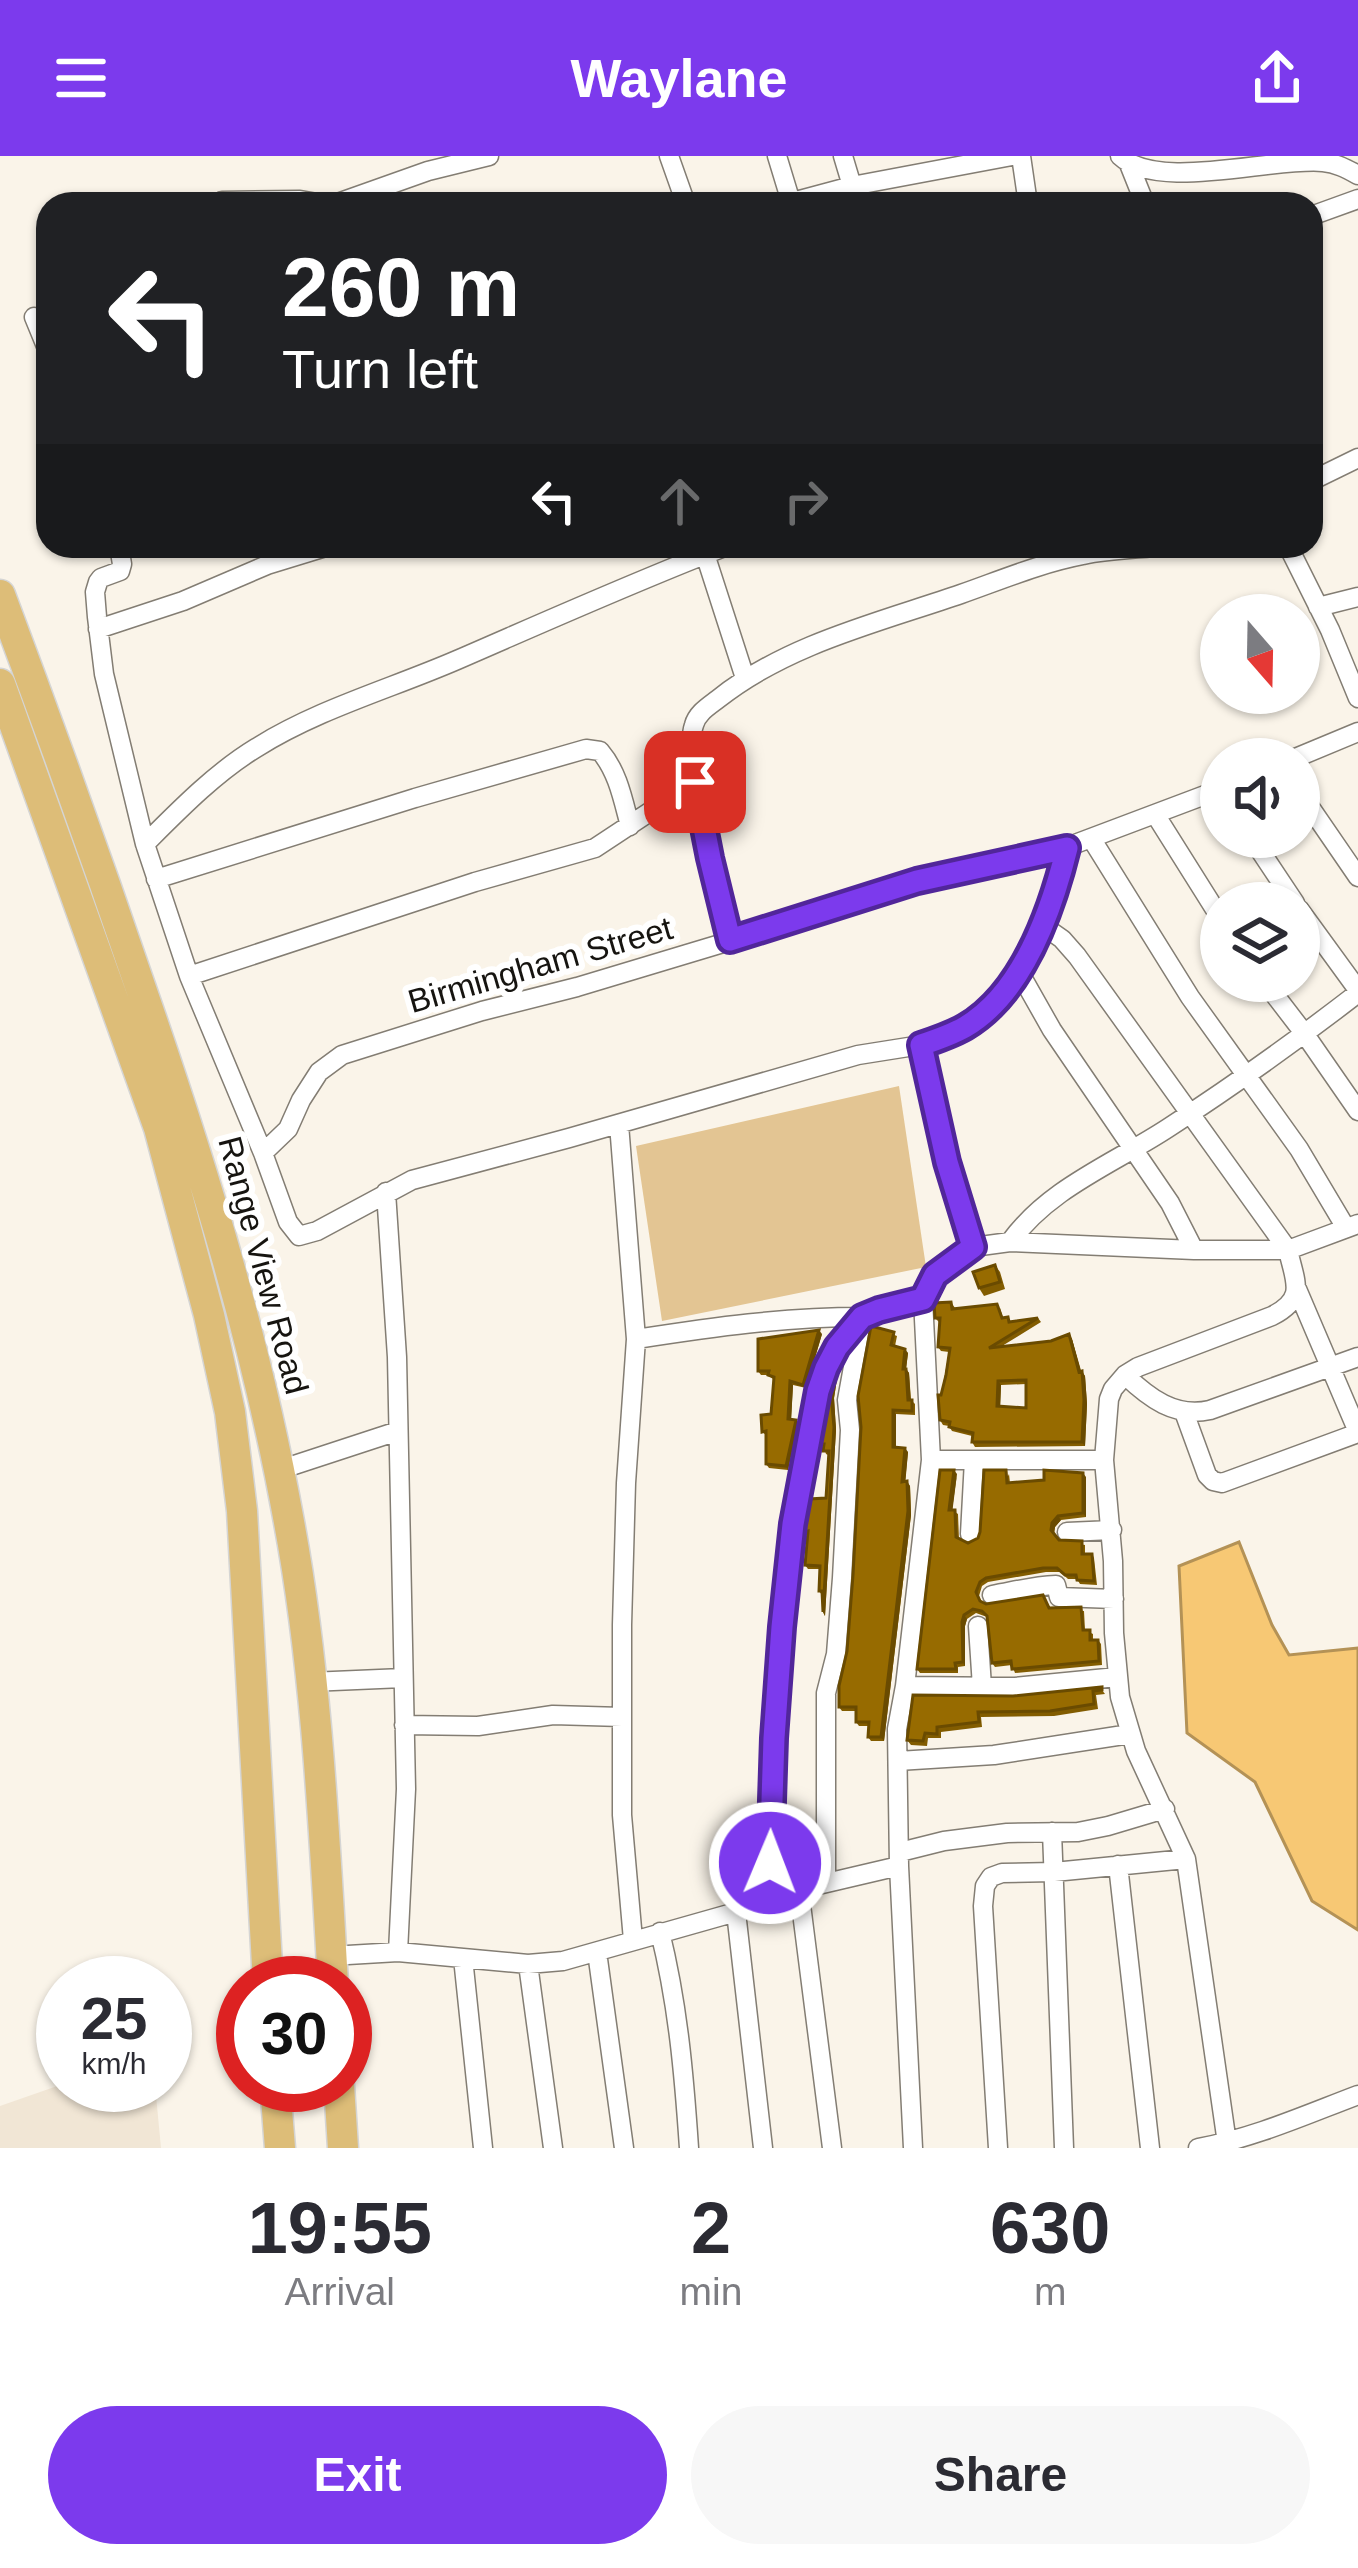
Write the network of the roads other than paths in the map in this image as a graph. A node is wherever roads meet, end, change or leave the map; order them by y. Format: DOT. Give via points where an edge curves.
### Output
graph roads {
  1 [pos="488,156"];
  2 [pos="669,156"];
  3 [pos="777,156"];
  4 [pos="843,156"];
  5 [pos="1016,156"];
  6 [pos="1125,160"];
  7 [pos="1358,175"];
  8 [pos="852,186"];
  9 [pos="369,192"];
  10 [pos="682,192"];
  11 [pos="785,192"];
  12 [pos="829,192"];
  13 [pos="1025,192"];
  14 [pos="1140,192"];
  15 [pos="1358,199"];
  16 [pos="1323,212"];
  17 [pos="34,317"];
  18 [pos="36,322"];
  19 [pos="1358,458"];
  20 [pos="1323,475"];
  21 [pos="121,558"];
  22 [pos="292,558"];
  23 [pos="695,558"];
  24 [pos="706,558"];
  25 [pos="1033,558"];
  26 [pos="1294,558"];
  27 [pos="1312,594"];
  28 [pos="0,595"];
  29 [pos="1358,597"];
  30 [pos="1320,606"];
  31 [pos="1320,612"];
  32 [pos="98,629"];
  33 [pos="745,678"];
  34 [pos="0,684"];
  35 [pos="1358,698"];
  36 [pos="1351,735"];
  37 [pos="1320,748"];
  38 [pos="1358,758"];
  39 [pos="695,782"];
  40 [pos="1200,798"];
  41 [pos="1156,814"];
  42 [pos="1320,821"];
  43 [pos="631,826"];
  44 [pos="1091,838"];
  45 [pos="146,844"];
  46 [pos="1067,848"];
  47 [pos="1358,877"];
  48 [pos="156,879"];
  49 [pos="1200,885"];
  50 [pos="1042,925"];
  51 [pos="1320,938"];
  52 [pos="730,940"];
  53 [pos="1018,970"];
  54 [pos="189,976"];
  55 [pos="1358,991"];
  56 [pos="1280,1002"];
  57 [pos="1304,1033"];
  58 [pos="921,1045"];
  59 [pos="1246,1074"];
  60 [pos="1191,1112"];
  61 [pos="1358,1112"];
  62 [pos="619,1124"];
  63 [pos="1131,1150"];
  64 [pos="263,1153"];
  65 [pos="386,1192"];
  66 [pos="1352,1226"];
  67 [pos="1010,1242"];
  68 [pos="973,1247"];
  69 [pos="1195,1250"];
  70 [pos="1288,1250"];
  71 [pos="1297,1289"];
  72 [pos="923,1299"];
  73 [pos="862,1317"];
  74 [pos="636,1340"];
  75 [pos="1358,1357"];
  76 [pos="1331,1368"];
  77 [pos="1125,1376"];
  78 [pos="1184,1412"];
  79 [pos="398,1431"];
  80 [pos="1358,1432"];
  81 [pos="931,1460"];
  82 [pos="974,1460"];
  83 [pos="1104,1460"];
  84 [pos="279,1470"];
  85 [pos="1112,1530"];
  86 [pos="1067,1532"];
  87 [pos="970,1534"];
  88 [pos="992,1594"];
  89 [pos="1114,1599"];
  90 [pos="978,1626"];
  91 [pos="1117,1677"];
  92 [pos="403,1678"];
  93 [pos="310,1682"];
  94 [pos="905,1686"];
  95 [pos="982,1687"];
  96 [pos="622,1717"];
  97 [pos="404,1725"];
  98 [pos="1130,1734"];
  99 [pos="898,1761"];
  100 [pos="1165,1809"];
  101 [pos="1052,1832"];
  102 [pos="899,1859"];
  103 [pos="1186,1859"];
  104 [pos="1118,1865"];
  105 [pos="1054,1872"];
  106 [pos="826,1883"];
  107 [pos="799,1889"];
  108 [pos="771,1896"];
  109 [pos="736,1912"];
  110 [pos="660,1932"];
  111 [pos="633,1940"];
  112 [pos="398,1952"];
  113 [pos="597,1952"];
  114 [pos="267,1956"];
  115 [pos="331,1956"];
  116 [pos="463,1958"];
  117 [pos="372,1959"];
  118 [pos="528,1964"];
  119 [pos="1358,2095"];
  120 [pos="277,2112"];
  121 [pos="341,2112"];
  122 [pos="1214,2146"];
  123 [pos="280,2148"];
  124 [pos="343,2148"];
  125 [pos="483,2148"];
  126 [pos="553,2148"];
  127 [pos="624,2148"];
  128 [pos="689,2148"];
  129 [pos="764,2148"];
  130 [pos="832,2148"];
  131 [pos="913,2148"];
  132 [pos="998,2148"];
  133 [pos="1064,2148"];
  134 [pos="1150,2148"];
  135 [pos="1198,2148"];
  1 -- 9 [label="street"];
  2 -- 10 [label="street"];
  3 -- 11 [label="street"];
  4 -- 8 [label="street"];
  5 -- 8 [label="street"];
  5 -- 13 [label="street"];
  6 -- 7 [label="street" via="1161,171 1318,161"];
  6 -- 14 [label="street"];
  8 -- 12 [label="street"];
  15 -- 16 [label="street"];
  17 -- 18 [label="street"];
  19 -- 20 [label="street"];
  21 -- 32 [label="street" via="120,572 97,585"];
  22 -- 32 [label="street"];
  23 -- 45 [label="street" via="256,748"];
  24 -- 33 [label="street"];
  25 -- 33 [label="street"];
  26 -- 27 [label="street"];
  28 -- 84 [label="main road, Range View Road" via="188,1126 243,1309"];
  29 -- 30 [label="street"];
  31 -- 35 [label="street"];
  32 -- 45 [label="street"];
  33 -- 39 [label="street" via="694,724"];
  34 -- 114 [label="main road, Range View Road" via="159,1128 230,1412"];
  36 -- 37 [label="street"];
  36 -- 38 [label="street"];
  39 -- 43 [label="street"];
  39 -- 52 [label="street"];
  40 -- 41 [label="street, Birmingham Street"];
  41 -- 44 [label="street, Birmingham Street"];
  41 -- 49 [label="street"];
  42 -- 47 [label="street"];
  43 -- 48 [label="street" via="606,757 586,749"];
  43 -- 54 [label="street" via="570,857"];
  44 -- 46 [label="street, Birmingham Street"];
  44 -- 59 [label="street"];
  45 -- 48 [label="street"];
  46 -- 50 [label="street"];
  46 -- 52 [label="street, Birmingham Street" via="917,881"];
  48 -- 54 [label="street"];
  50 -- 53 [label="street"];
  50 -- 60 [label="street" via="1077,956"];
  51 -- 55 [label="street"];
  52 -- 64 [label="street, Birmingham Street" via="342,1054 319,1072 287,1130"];
  53 -- 58 [label="street" via="967,1026"];
  53 -- 63 [label="street"];
  54 -- 64 [label="street"];
  55 -- 57 [label="street"];
  56 -- 57 [label="street"];
  57 -- 59 [label="street"];
  57 -- 61 [label="street"];
  58 -- 62 [label="street" via="839,1060"];
  58 -- 68 [label="street"];
  59 -- 60 [label="street"];
  59 -- 66 [label="street"];
  60 -- 63 [label="street"];
  60 -- 70 [label="street"];
  62 -- 65 [label="street"];
  62 -- 74 [label="street"];
  63 -- 67 [label="street" via="1060,1192"];
  63 -- 69 [label="street"];
  64 -- 65 [label="street" via="301,1237"];
  65 -- 79 [label="street"];
  66 -- 70 [label="street"];
  67 -- 68 [label="street"];
  67 -- 69 [label="street"];
  68 -- 72 [label="street" via="935,1275"];
  69 -- 70 [label="street"];
  70 -- 71 [label="street"];
  71 -- 76 [label="street"];
  71 -- 77 [label="street" via="1288,1308"];
  72 -- 73 [label="street"];
  72 -- 81 [label="street"];
  73 -- 74 [label="street" via="750,1321"];
  73 -- 106 [label="street" via="847,1400 842,1578 826,1693"];
  73 -- 108 [label="street" via="818,1391 793,1524 774,1738"];
  74 -- 96 [label="street"];
  75 -- 76 [label="street"];
  76 -- 78 [label="street"];
  76 -- 80 [label="street"];
  77 -- 78 [label="street"];
  77 -- 83 [label="street" via="1109,1399"];
  78 -- 80 [label="street" via="1207,1475 1222,1483"];
  79 -- 84 [label="street"];
  79 -- 92 [label="street"];
  81 -- 82 [label="street"];
  81 -- 94 [label="street"];
  82 -- 83 [label="street"];
  82 -- 87 [label="street"];
  83 -- 85 [label="street"];
  84 -- 93 [label="main road, Range View Road"];
  85 -- 86 [label="street"];
  85 -- 89 [label="street"];
  88 -- 89 [label="street" via="1056,1586 1059,1597"];
  89 -- 91 [label="street"];
  90 -- 95 [label="street"];
  91 -- 95 [label="street"];
  91 -- 98 [label="street"];
  92 -- 93 [label="street"];
  92 -- 97 [label="street"];
  93 -- 115 [label="main road, Range View Road"];
  94 -- 95 [label="street"];
  94 -- 99 [label="street"];
  96 -- 97 [label="street"];
  96 -- 111 [label="street"];
  97 -- 112 [label="street"];
  98 -- 99 [label="street"];
  98 -- 100 [label="street"];
  99 -- 102 [label="street"];
  100 -- 101 [label="street"];
  100 -- 103 [label="street"];
  101 -- 102 [label="street" via="944,1841"];
  101 -- 105 [label="street"];
  102 -- 106 [label="street"];
  102 -- 131 [label="street"];
  103 -- 104 [label="street"];
  103 -- 122 [label="street"];
  104 -- 105 [label="street"];
  104 -- 134 [label="street"];
  105 -- 132 [label="street" via="995,1875 982,1895"];
  105 -- 133 [label="street"];
  106 -- 107 [label="street"];
  107 -- 108 [label="street"];
  107 -- 130 [label="street"];
  108 -- 109 [label="street"];
  109 -- 110 [label="street"];
  109 -- 129 [label="street"];
  110 -- 111 [label="street"];
  110 -- 128 [label="street" via="674,1989"];
  111 -- 113 [label="street"];
  112 -- 116 [label="street"];
  112 -- 117 [label="street"];
  113 -- 118 [label="street"];
  113 -- 127 [label="street"];
  116 -- 118 [label="street"];
  116 -- 125 [label="street"];
  118 -- 126 [label="street"];
  119 -- 122 [label="street"];
  120 -- 123 [label="main road"];
  121 -- 124 [label="main road"];
  122 -- 135 [label="street"];
}
